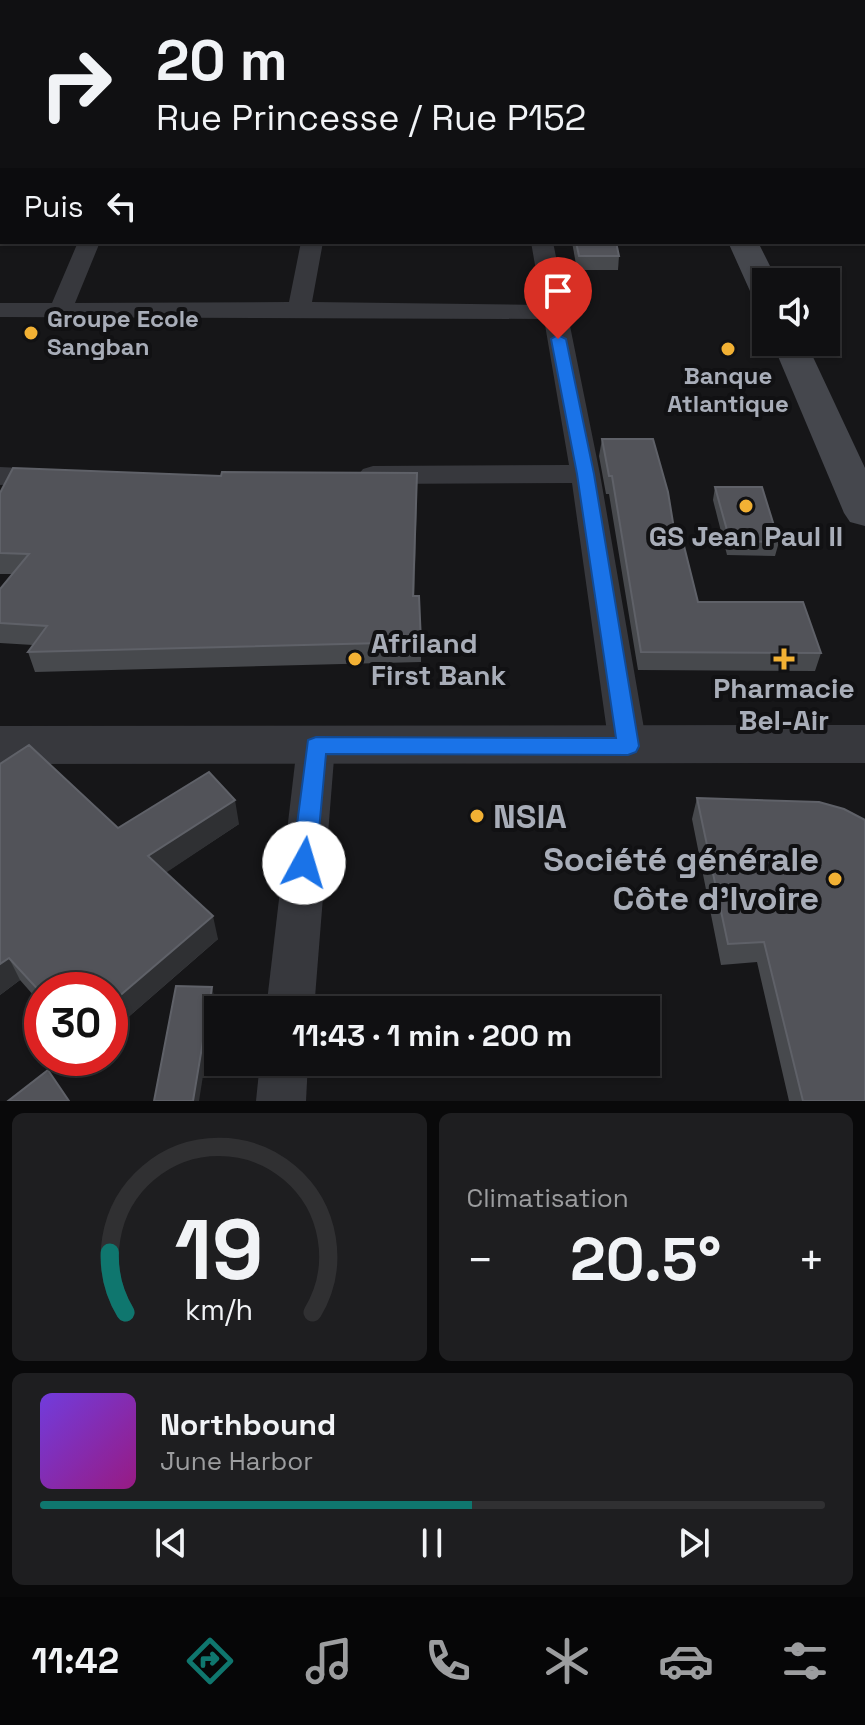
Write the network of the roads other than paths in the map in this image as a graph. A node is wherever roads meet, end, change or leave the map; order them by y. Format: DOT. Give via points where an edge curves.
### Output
graph roads {
  1 [pos="88,244"];
  2 [pos="312,244"];
  3 [pos="542,244"];
  4 [pos="744,244"];
  5 [pos="755,268"];
  6 [pos="299,309"];
  7 [pos="0,310"];
  8 [pos="60,311"];
  9 [pos="553,312"];
  10 [pos="795,356"];
  11 [pos="585,474"];
  12 [pos="348,475"];
  13 [pos="0,476"];
  14 [pos="79,476"];
  15 [pos="865,513"];
  16 [pos="865,744"];
  17 [pos="0,745"];
  18 [pos="316,746"];
  19 [pos="628,746"];
  20 [pos="291,996"];
  21 [pos="283,1076"];
  22 [pos="281,1101"];
  1 -- 8 [label="street"];
  2 -- 6 [label="street"];
  3 -- 9 [label="street"];
  4 -- 5 [label="main road"];
  6 -- 8 [label="street"];
  6 -- 9 [label="street"];
  7 -- 8 [label="street"];
  9 -- 11 [label="street"];
  10 -- 15 [label="main road"];
  11 -- 12 [label="street"];
  11 -- 19 [label="street"];
  13 -- 14 [label="street"];
  16 -- 19 [label="street"];
  17 -- 18 [label="street"];
  18 -- 19 [label="street"];
  18 -- 20 [label="street"];
  21 -- 22 [label="street"];
}
